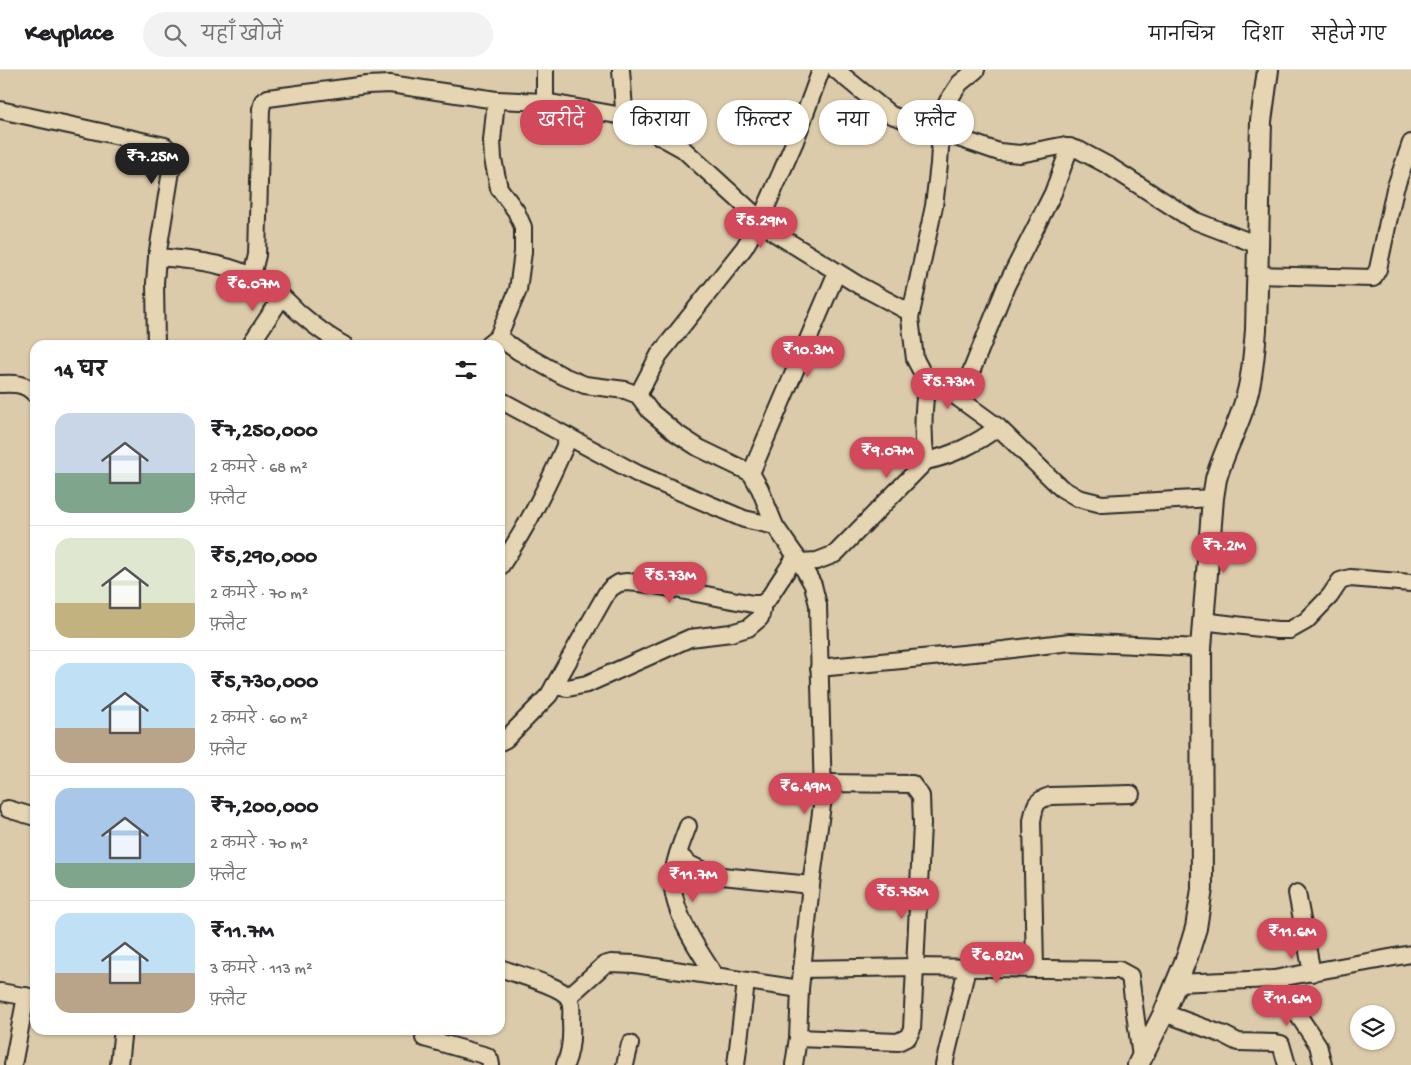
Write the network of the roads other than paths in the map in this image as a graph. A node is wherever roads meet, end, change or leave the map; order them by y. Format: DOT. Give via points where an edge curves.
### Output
graph roads {
  1 [pos="545,70"];
  2 [pos="622,70"];
  3 [pos="822,70"];
  4 [pos="836,70"];
  5 [pos="976,70"];
  6 [pos="1268,70"];
  7 [pos="496,100"];
  8 [pos="546,100"];
  9 [pos="624,100"];
  10 [pos="949,100"];
  11 [pos="520,101"];
  12 [pos="0,110"];
  13 [pos="897,118"];
  14 [pos="974,143"];
  15 [pos="676,145"];
  16 [pos="940,145"];
  17 [pos="1070,147"];
  18 [pos="1410,152"];
  19 [pos="760,221"];
  20 [pos="1258,245"];
  21 [pos="157,257"];
  22 [pos="837,272"];
  23 [pos="1257,275"];
  24 [pos="252,276"];
  25 [pos="282,297"];
  26 [pos="911,313"];
  27 [pos="156,340"];
  28 [pos="253,340"];
  29 [pos="335,340"];
  30 [pos="493,340"];
  31 [pos="505,346"];
  32 [pos="928,378"];
  33 [pos="0,384"];
  34 [pos="30,388"];
  35 [pos="638,395"];
  36 [pos="960,399"];
  37 [pos="505,403"];
  38 [pos="998,427"];
  39 [pos="569,438"];
  40 [pos="926,461"];
  41 [pos="751,473"];
  42 [pos="1213,498"];
  43 [pos="775,526"];
  44 [pos="798,559"];
  45 [pos="505,560"];
  46 [pos="1411,583"];
  47 [pos="762,604"];
  48 [pos="1202,621"];
  49 [pos="1201,648"];
  50 [pos="819,668"];
  51 [pos="554,686"];
  52 [pos="505,740"];
  53 [pos="822,783"];
  54 [pos="1131,794"];
  55 [pos="8,809"];
  56 [pos="30,816"];
  57 [pos="688,826"];
  58 [pos="678,854"];
  59 [pos="811,885"];
  60 [pos="1297,893"];
  61 [pos="1411,954"];
  62 [pos="916,967"];
  63 [pos="967,968"];
  64 [pos="1035,968"];
  65 [pos="802,969"];
  66 [pos="505,970"];
  67 [pos="1312,973"];
  68 [pos="716,977"];
  69 [pos="1274,979"];
  70 [pos="746,982"];
  71 [pos="1176,984"];
  72 [pos="800,990"];
  73 [pos="0,992"];
  74 [pos="30,997"];
  75 [pos="568,997"];
  76 [pos="1164,1013"];
  77 [pos="122,1037"];
  78 [pos="424,1038"];
  79 [pos="798,1038"];
  80 [pos="630,1044"];
  81 [pos="1140,1061"];
  82 [pos="13,1065"];
  83 [pos="119,1065"];
  84 [pos="491,1065"];
  85 [pos="565,1065"];
  86 [pos="625,1065"];
  87 [pos="736,1065"];
  88 [pos="794,1065"];
  89 [pos="944,1065"];
  90 [pos="1287,1065"];
  91 [pos="1323,1065"];
  1 -- 8 [label="street"];
  2 -- 9 [label="street"];
  3 -- 19 [label="street"];
  4 -- 13 [label="street"];
  5 -- 10 [label="street" via="960,83"];
  6 -- 20 [label="main road" via="1261,121"];
  7 -- 11 [label="street"];
  7 -- 24 [label="street" via="390,84 263,101 257,255"];
  7 -- 30 [label="street" via="492,141 494,168 499,188 523,226 518,290"];
  12 -- 21 [label="street" via="166,146 172,165"];
  14 -- 17 [label="street" via="1009,154"];
  15 -- 19 [label="street"];
  16 -- 26 [label="street" via="934,206"];
  17 -- 20 [label="street" via="1090,155 1193,220"];
  17 -- 36 [label="street" via="1053,193 1006,286"];
  18 -- 23 [label="street" via="1394,189 1378,269 1373,278"];
  19 -- 22 [label="street"];
  19 -- 35 [label="street" via="744,248 660,355"];
  20 -- 23 [label="main road"];
  21 -- 24 [label="street" via="238,270"];
  21 -- 27 [label="street"];
  22 -- 26 [label="street"];
  22 -- 41 [label="street"];
  23 -- 42 [label="main road" via="1254,360 1247,396 1222,458"];
  24 -- 25 [label="street"];
  25 -- 28 [label="street"];
  25 -- 29 [label="street"];
  26 -- 32 [label="street" via="915,359"];
  31 -- 35 [label="street" via="585,385 625,390"];
  32 -- 36 [label="street"];
  32 -- 40 [label="street"];
  33 -- 34 [label="street" via="14,383"];
  35 -- 41 [label="street" via="650,411 676,433"];
  36 -- 38 [label="street"];
  37 -- 39 [label="street"];
  38 -- 40 [label="street" via="986,437 938,459"];
  38 -- 42 [label="street" via="1061,488 1078,498 1102,504"];
  39 -- 43 [label="street" via="744,519"];
  39 -- 45 [label="street" via="523,533"];
  40 -- 44 [label="street" via="835,554 816,561"];
  41 -- 43 [label="street"];
  42 -- 48 [label="main road"];
  43 -- 44 [label="street"];
  44 -- 47 [label="street"];
  44 -- 50 [label="street" via="813,585 818,605"];
  46 -- 48 [label="street" via="1350,578 1340,581 1306,622 1290,630"];
  47 -- 51 [label="street" via="760,618 748,628 690,638 587,684 568,688"];
  47 -- 51 [label="street" via="649,584 619,583 606,594"];
  48 -- 49 [label="main road"];
  49 -- 50 [label="street" via="1070,642"];
  49 -- 71 [label="main road" via="1202,889 1194,935"];
  50 -- 53 [label="street"];
  51 -- 52 [label="street"];
  53 -- 59 [label="street" via="823,798"];
  53 -- 62 [label="street" via="912,784 921,796"];
  54 -- 64 [label="street" via="1050,796 1039,799 1035,806 1032,821"];
  55 -- 56 [label="street"];
  57 -- 58 [label="street"];
  58 -- 59 [label="street" via="689,864 712,874"];
  58 -- 68 [label="street" via="673,874 677,905 696,947"];
  59 -- 65 [label="street"];
  60 -- 67 [label="street"];
  61 -- 67 [label="street"];
  62 -- 63 [label="street"];
  62 -- 65 [label="street"];
  62 -- 79 [label="street" via="912,1029 908,1037 898,1042"];
  63 -- 64 [label="street"];
  63 -- 89 [label="street"];
  64 -- 81 [label="street" via="1119,970 1130,976"];
  65 -- 72 [label="street"];
  66 -- 75 [label="street" via="558,988"];
  67 -- 69 [label="street"];
  68 -- 70 [label="street"];
  68 -- 75 [label="street" via="611,963 604,965"];
  69 -- 71 [label="street"];
  69 -- 91 [label="street" via="1318,1045"];
  70 -- 72 [label="street"];
  70 -- 87 [label="street"];
  71 -- 76 [label="main road"];
  72 -- 79 [label="street"];
  73 -- 74 [label="street"];
  74 -- 82 [label="street"];
  75 -- 85 [label="street" via="572,1033"];
  76 -- 81 [label="main road"];
  76 -- 90 [label="street" via="1238,1042 1281,1044"];
  77 -- 83 [label="street"];
  78 -- 84 [label="street" via="487,1056"];
  79 -- 88 [label="street"];
  80 -- 86 [label="street"];
}
